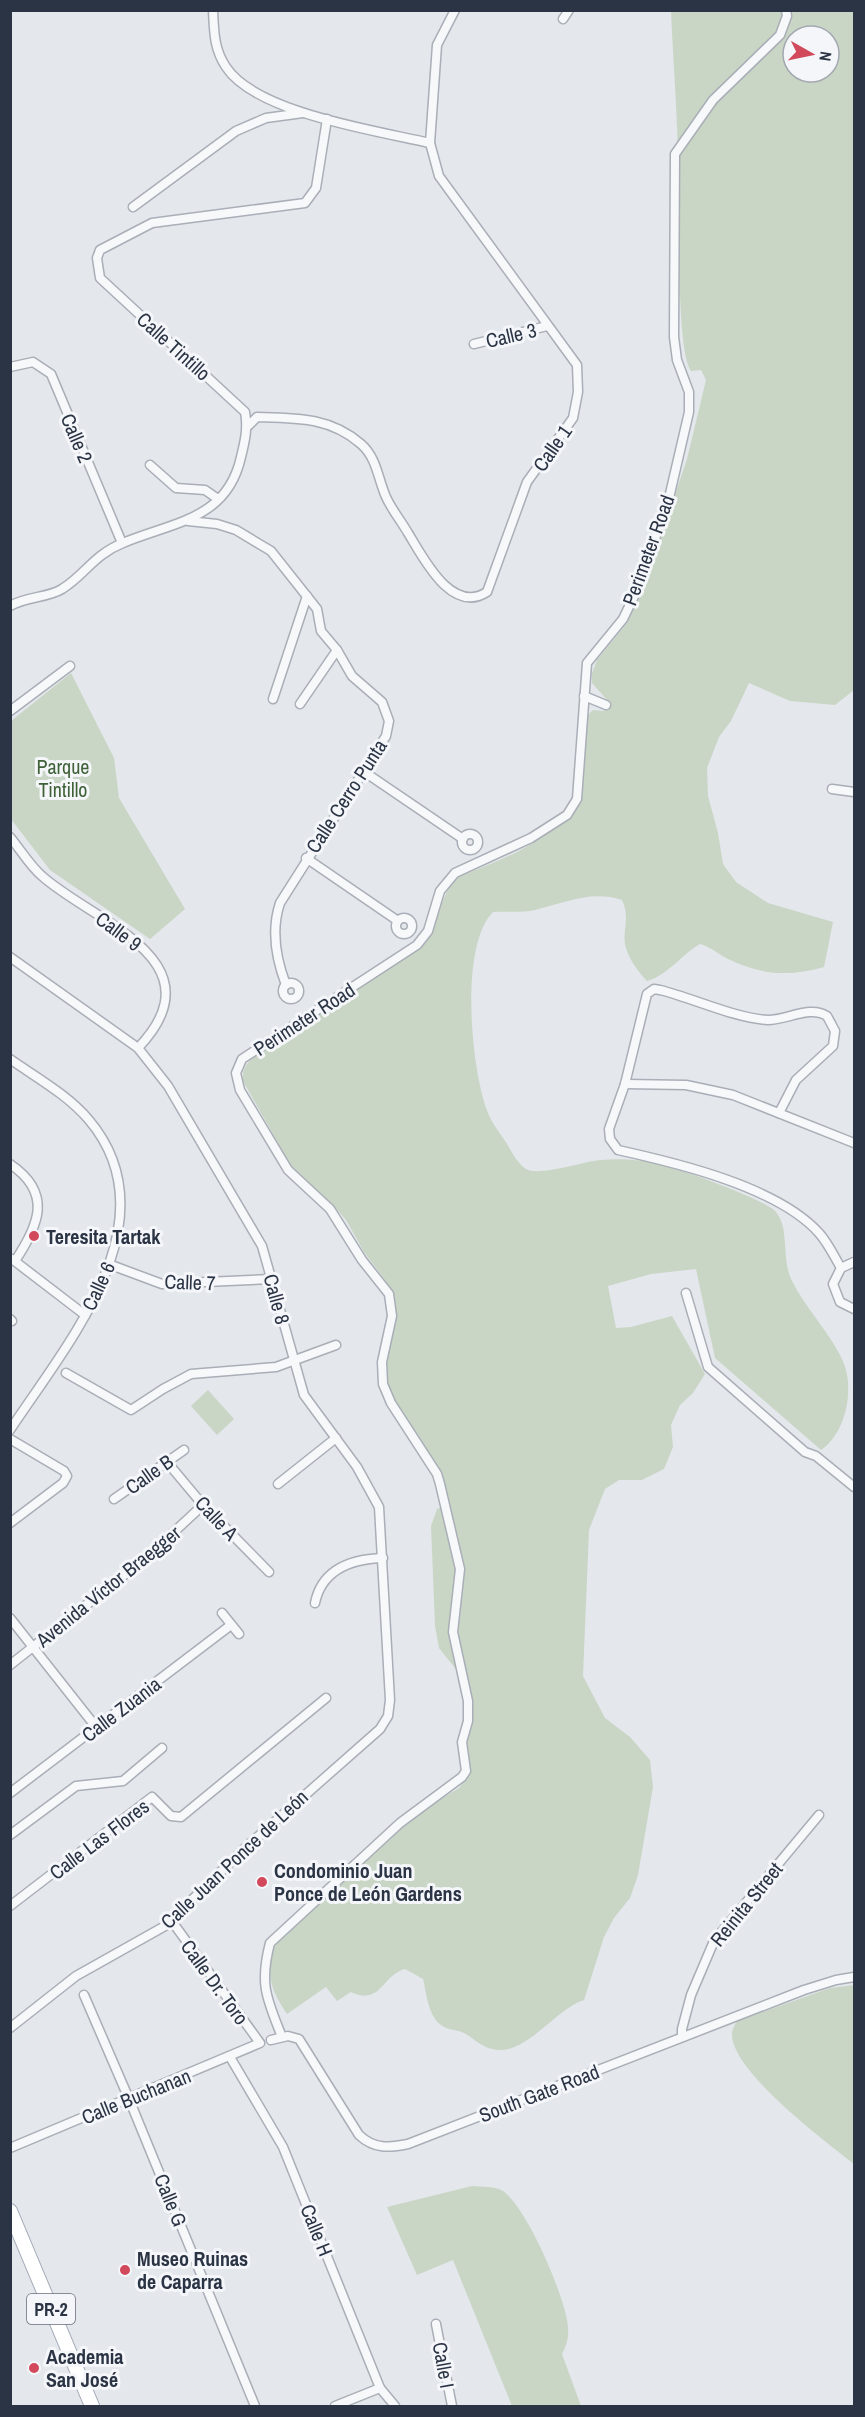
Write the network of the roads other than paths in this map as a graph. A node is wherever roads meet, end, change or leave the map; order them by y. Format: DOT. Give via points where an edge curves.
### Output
graph roads {
  1 [pos="213,10"];
  2 [pos="454,10"];
  3 [pos="569,10"];
  4 [pos="786,10"];
  5 [pos="563,19"];
  6 [pos="303,113"];
  7 [pos="327,119"];
  8 [pos="430,143"];
  9 [pos="133,207"];
  10 [pos="548,326"];
  11 [pos="474,344"];
  12 [pos="10,367"];
  13 [pos="248,426"];
  14 [pos="150,465"];
  15 [pos="218,499"];
  16 [pos="186,521"];
  17 [pos="122,543"];
  18 [pos="307,596"];
  19 [pos="10,606"];
  20 [pos="337,650"];
  21 [pos="70,666"];
  22 [pos="584,696"];
  23 [pos="273,699"];
  24 [pos="300,705"];
  25 [pos="606,705"];
  26 [pos="10,711"];
  27 [pos="363,771"];
  28 [pos="832,789"];
  29 [pos="855,792"];
  30 [pos="10,837"];
  31 [pos="463,839"];
  32 [pos="306,858"];
  33 [pos="398,921"];
  34 [pos="10,957"];
  35 [pos="286,985"];
  36 [pos="138,1048"];
  37 [pos="10,1059"];
  38 [pos="625,1084"];
  39 [pos="780,1113"];
  40 [pos="855,1143"];
  41 [pos="10,1164"];
  42 [pos="13,1260"];
  43 [pos="855,1262"];
  44 [pos="111,1265"];
  45 [pos="841,1268"];
  46 [pos="272,1279"];
  47 [pos="686,1293"];
  48 [pos="855,1309"];
  49 [pos="85,1315"];
  50 [pos="336,1345"];
  51 [pos="293,1361"];
  52 [pos="66,1373"];
  53 [pos="10,1430"];
  54 [pos="336,1438"];
  55 [pos="10,1439"];
  56 [pos="184,1450"];
  57 [pos="167,1462"];
  58 [pos="278,1484"];
  59 [pos="855,1487"];
  60 [pos="114,1499"];
  61 [pos="203,1505"];
  62 [pos="10,1523"];
  63 [pos="383,1558"];
  64 [pos="269,1572"];
  65 [pos="315,1603"];
  66 [pos="222,1613"];
  67 [pos="10,1618"];
  68 [pos="231,1624"];
  69 [pos="238,1634"];
  70 [pos="33,1647"];
  71 [pos="10,1665"];
  72 [pos="326,1698"];
  73 [pos="388,1716"];
  74 [pos="96,1727"];
  75 [pos="162,1748"];
  76 [pos="10,1793"];
  77 [pos="819,1815"];
  78 [pos="10,1835"];
  79 [pos="10,1906"];
  80 [pos="171,1920"];
  81 [pos="855,1977"];
  82 [pos="84,1995"];
  83 [pos="10,2028"];
  84 [pos="282,2037"];
  85 [pos="682,2037"];
  86 [pos="271,2040"];
  87 [pos="260,2043"];
  88 [pos="230,2057"];
  89 [pos="129,2099"];
  90 [pos="10,2148"];
  91 [pos="10,2211"];
  92 [pos="436,2324"];
  93 [pos="380,2388"];
  94 [pos="92,2406"];
  95 [pos="255,2406"];
  96 [pos="334,2406"];
  97 [pos="395,2406"];
  98 [pos="452,2406"];
  1 -- 6 [label="street" via="214,44 227,69 246,88"];
  2 -- 8 [label="street, Calle 1" via="437,45"];
  3 -- 5 [label="street"];
  4 -- 22 [label="street, Perimeter Road" via="780,35 713,100 675,154 674,337 677,360 689,392 689,412 669,498 638,588 623,619 587,663"];
  6 -- 7 [label="street"];
  6 -- 9 [label="street" via="266,118 236,131"];
  7 -- 8 [label="street"];
  7 -- 13 [label="street, Calle Tintillo" via="316,188 305,202 152,223 109,244 97,258 100,278 245,412"];
  8 -- 10 [label="street, Calle 1" via="439,176"];
  10 -- 11 [label="street, Calle 3"];
  10 -- 13 [label="street, Calle 1" via="577,365 578,392 573,418 527,482 492,585 480,596 458,594 433,573 386,497 371,453 360,443 337,427 314,419 257,417"];
  12 -- 17 [label="street, Calle 2" via="33,362 51,374"];
  13 -- 15 [label="street" via="236,477"];
  14 -- 15 [label="street" via="176,488 205,490"];
  15 -- 16 [label="street" via="205,512"];
  16 -- 17 [label="street"];
  16 -- 18 [label="street, Calle Cerro Punta" via="217,524 255,540 271,551"];
  17 -- 19 [label="street" via="96,558 63,589"];
  18 -- 20 [label="street, Calle Cerro Punta" via="317,609 321,631"];
  18 -- 23 [label="street"];
  20 -- 24 [label="street"];
  20 -- 27 [label="street, Calle Cerro Punta" via="352,676 379,698 388,714 386,736"];
  21 -- 26 [label="street"];
  22 -- 25 [label="street"];
  22 -- 84 [label="street, Perimeter Road" via="577,799 567,815 531,838 455,873 440,891 428,931 417,945 242,1059 236,1073 240,1090 288,1170 330,1209 388,1294 392,1316 382,1362 382,1384 440,1484 459,1555 453,1632 468,1701 462,1742 466,1771 462,1777 400,1823 270,1943 264,1966 264,1992"];
  27 -- 31 [label="street"];
  27 -- 32 [label="street, Calle Cerro Punta"];
  28 -- 29 [label="street"];
  30 -- 36 [label="street, Calle 9" via="41,876 135,940 154,959 163,980 163,1006 154,1029"];
  32 -- 33 [label="street"];
  32 -- 35 [label="street, Calle Cerro Punta" via="276,914 275,945"];
  34 -- 36 [label="street, Calle 8"];
  36 -- 46 [label="street, Calle 8" via="168,1086 262,1246"];
  37 -- 44 [label="street, Calle 6" via="66,1098 101,1139 116,1173 121,1209"];
  38 -- 39 [label="street" via="704,1088"];
  38 -- 39 [label="street" via="645,998 654,989 761,1019 822,1012 833,1026 835,1042 796,1080"];
  38 -- 45 [label="street" via="609,1129 610,1139 618,1150 683,1166 792,1210 819,1233"];
  39 -- 40 [label="street"];
  41 -- 42 [label="street" via="24,1173 38,1198 33,1230"];
  42 -- 49 [label="street"];
  43 -- 45 [label="street"];
  44 -- 46 [label="street, Calle 7" via="162,1284"];
  44 -- 49 [label="street, Calle 6"];
  45 -- 48 [label="street" via="834,1290 840,1302"];
  46 -- 51 [label="street, Calle 8"];
  47 -- 59 [label="street" via="708,1367 805,1452 816,1456"];
  49 -- 53 [label="street, Calle 6"];
  50 -- 51 [label="street"];
  51 -- 52 [label="street" via="276,1367 204,1371 179,1379 131,1410"];
  51 -- 54 [label="street, Calle 8" via="304,1395"];
  54 -- 58 [label="street"];
  54 -- 63 [label="street, Calle 8" via="376,1501"];
  55 -- 62 [label="street" via="64,1470 67,1476"];
  56 -- 57 [label="street, Calle B"];
  57 -- 60 [label="street, Calle B"];
  57 -- 61 [label="street, Calle A"];
  61 -- 64 [label="street, Calle A"];
  61 -- 70 [label="street, Avenida Víctor Braegger" via="147,1557"];
  63 -- 65 [label="street" via="361,1558 342,1566 318,1590"];
  63 -- 73 [label="street, Calle 8"];
  66 -- 68 [label="street"];
  67 -- 70 [label="street"];
  68 -- 69 [label="street"];
  68 -- 74 [label="street, Calle Zuania"];
  70 -- 71 [label="street, Avenida Víctor Braegger"];
  70 -- 74 [label="street"];
  72 -- 79 [label="street, Calle Las Flores" via="181,1817 171,1816 152,1797"];
  73 -- 80 [label="street, Calle Juan Ponce de León" via="380,1729 245,1848"];
  74 -- 76 [label="street, Calle Zuania"];
  75 -- 78 [label="street" via="123,1780 76,1786"];
  77 -- 85 [label="street, Reinita Street" via="714,1941 692,1995"];
  80 -- 83 [label="street, Calle Juan Ponce de León" via="76,1976"];
  80 -- 87 [label="street, Calle Dr. Toro"];
  81 -- 85 [label="street, South Gate Road" via="804,1990"];
  82 -- 89 [label="street, Calle G"];
  84 -- 85 [label="street, South Gate Road" via="298,2038 359,2135 372,2145 384,2147 408,2144"];
  84 -- 86 [label="street"];
  87 -- 88 [label="street, Calle Buchanan"];
  88 -- 89 [label="street, Calle Buchanan"];
  88 -- 93 [label="street, Calle H" via="283,2147"];
  89 -- 90 [label="street, Calle Buchanan"];
  89 -- 95 [label="street, Calle G"];
  91 -- 94 [label="main road, PR-2"];
  92 -- 98 [label="street, Calle I"];
  93 -- 96 [label="street"];
  93 -- 97 [label="street, Calle H"];
}
